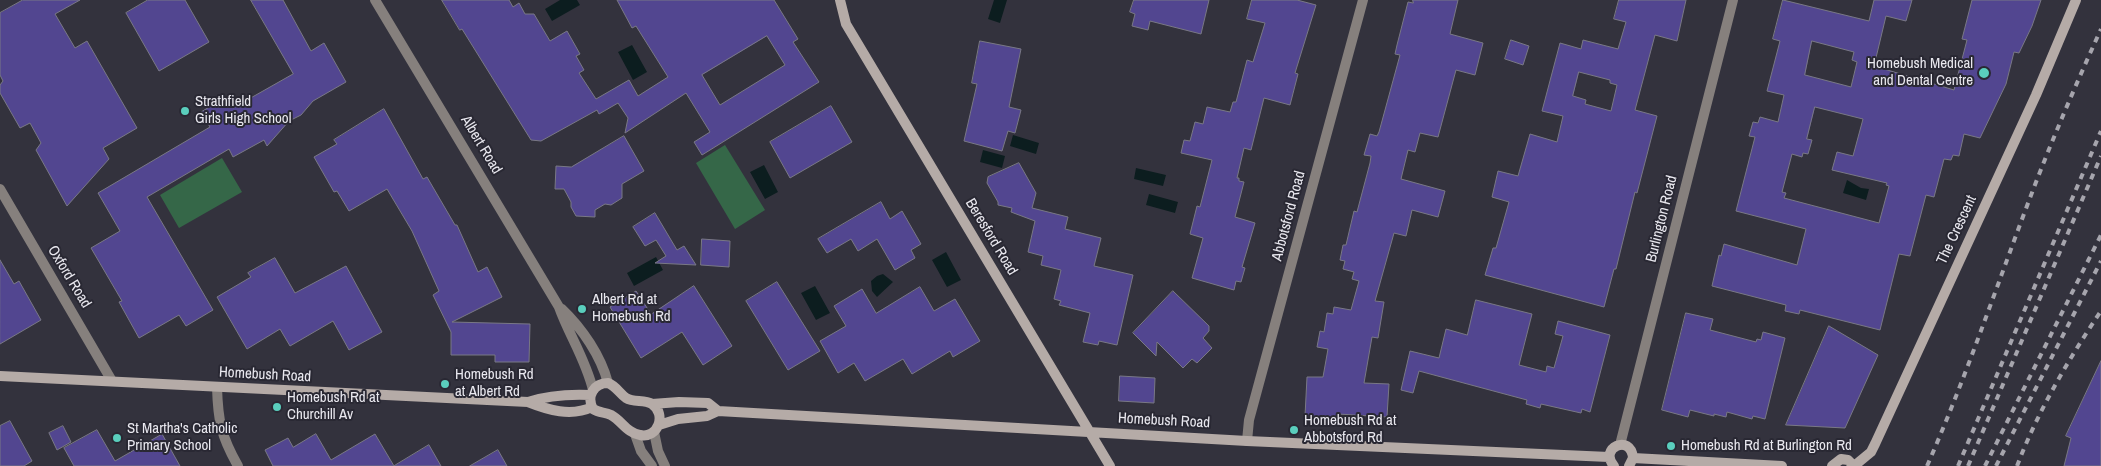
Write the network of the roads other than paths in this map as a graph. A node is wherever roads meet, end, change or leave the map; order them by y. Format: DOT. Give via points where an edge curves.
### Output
graph roads {
  1 [pos="375,0"];
  2 [pos="840,0"];
  3 [pos="1363,0"];
  4 [pos="1733,0"];
  5 [pos="2076,0"];
  6 [pos="0,189"];
  7 [pos="559,307"];
  8 [pos="0,376"];
  9 [pos="112,381"];
  10 [pos="608,383"];
  11 [pos="216,387"];
  12 [pos="592,392"];
  13 [pos="528,402"];
  14 [pos="652,404"];
  15 [pos="592,407"];
  16 [pos="718,411"];
  17 [pos="656,428"];
  18 [pos="1090,431"];
  19 [pos="635,434"];
  20 [pos="1247,441"];
  21 [pos="1620,445"];
  22 [pos="1612,462"];
  23 [pos="1631,462"];
  24 [pos="238,466"];
  25 [pos="652,466"];
  26 [pos="665,466"];
  27 [pos="1110,466"];
  28 [pos="1782,466"];
  29 [pos="1832,466"];
  30 [pos="1854,466"];
  1 -- 7 [label="street, Albert Road"];
  2 -- 18 [label="main road, Beresford Road" via="846,24"];
  3 -- 20 [label="street, Abbotsford Road" via="1248,425"];
  4 -- 21 [label="street, Burlington Road"];
  5 -- 30 [label="main road, The Crescent" via="2036,95 1872,452"];
  6 -- 9 [label="street, Oxford Road"];
  7 -- 10 [label="street, Albert Road" via="574,321 604,366"];
  7 -- 12 [label="street, Albert Road" via="588,370"];
  8 -- 9 [label="main road, Homebush Road"];
  9 -- 11 [label="main road, Homebush Road"];
  10 -- 12 [label="main road, Homebush Road" via="600,384"];
  10 -- 14 [label="main road, Homebush Road" via="629,400"];
  11 -- 13 [label="main road, Homebush Road"];
  11 -- 24 [label="street" via="220,428"];
  12 -- 13 [label="main road, Homebush Road" via="542,397"];
  12 -- 15 [label="main road"];
  13 -- 15 [label="main road, Homebush Road" via="560,411 584,411"];
  14 -- 16 [label="main road, Homebush Road" via="708,403"];
  14 -- 17 [label="main road" via="659,413"];
  15 -- 19 [label="main road" via="613,416"];
  16 -- 17 [label="main road, Homebush Road" via="707,416 678,419"];
  16 -- 18 [label="main road, Homebush Road"];
  17 -- 19 [label="main road, Homebush Road" via="644,436"];
  17 -- 26 [label="street" via="658,451"];
  18 -- 20 [label="main road, Homebush Road"];
  18 -- 27 [label="main road, Beresford Road"];
  19 -- 25 [label="street" via="641,451"];
  20 -- 22 [label="main road, Homebush Road"];
  21 -- 22 [label="main road" via="1614,448"];
  21 -- 23 [label="main road" via="1630,448"];
  23 -- 28 [label="main road"];
  29 -- 30 [label="main road" via="1841,459"];
}
